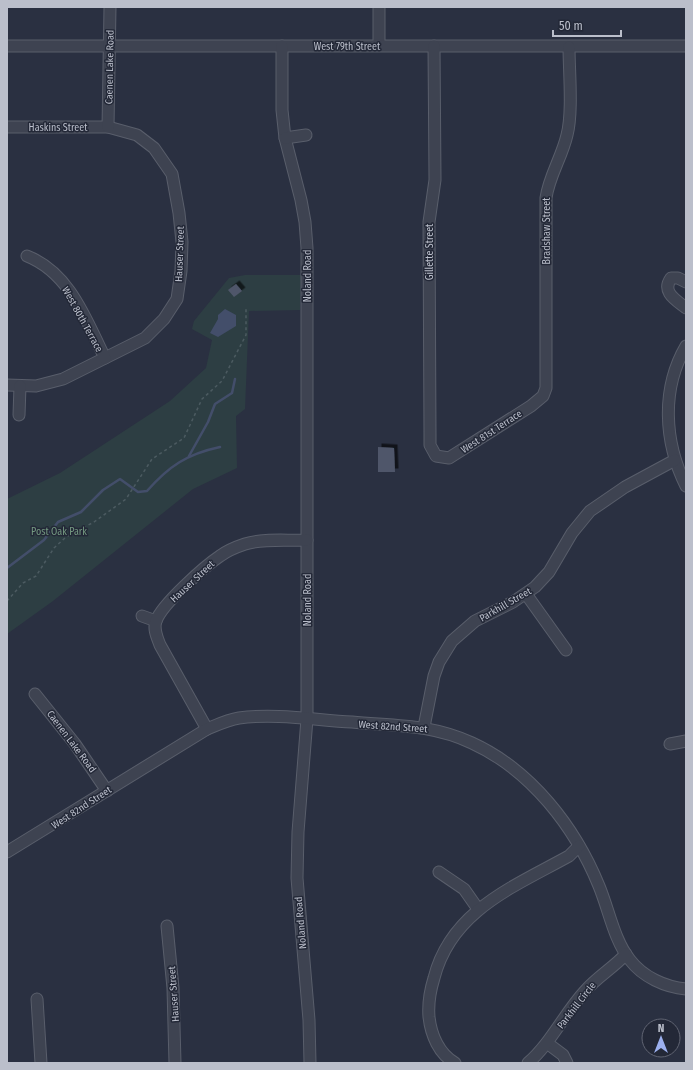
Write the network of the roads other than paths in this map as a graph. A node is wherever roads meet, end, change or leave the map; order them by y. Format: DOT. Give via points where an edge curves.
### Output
graph roads {
  1 [pos="110,7"];
  2 [pos="379,7"];
  3 [pos="379,45"];
  4 [pos="7,46"];
  5 [pos="110,46"];
  6 [pos="282,46"];
  7 [pos="434,46"];
  8 [pos="569,46"];
  9 [pos="686,46"];
  10 [pos="7,127"];
  11 [pos="108,127"];
  12 [pos="306,135"];
  13 [pos="285,138"];
  14 [pos="27,256"];
  15 [pos="686,282"];
  16 [pos="686,308"];
  17 [pos="686,346"];
  18 [pos="105,358"];
  19 [pos="7,385"];
  20 [pos="20,386"];
  21 [pos="543,396"];
  22 [pos="19,415"];
  23 [pos="436,456"];
  24 [pos="675,460"];
  25 [pos="686,486"];
  26 [pos="307,540"];
  27 [pos="526,594"];
  28 [pos="142,616"];
  29 [pos="156,621"];
  30 [pos="566,650"];
  31 [pos="35,694"];
  32 [pos="307,719"];
  33 [pos="424,727"];
  34 [pos="207,729"];
  35 [pos="686,741"];
  36 [pos="670,744"];
  37 [pos="107,791"];
  38 [pos="579,846"];
  39 [pos="7,852"];
  40 [pos="439,872"];
  41 [pos="478,909"];
  42 [pos="167,926"];
  43 [pos="626,954"];
  44 [pos="686,988"];
  45 [pos="37,999"];
  46 [pos="547,1043"];
  47 [pos="447,1061"];
  48 [pos="534,1061"];
  49 [pos="41,1063"];
  50 [pos="175,1063"];
  51 [pos="310,1063"];
  52 [pos="567,1063"];
  1 -- 5 [label="street, Caenen Lake Road"];
  2 -- 3 [label="street"];
  3 -- 6 [label="street, West 79th Street"];
  3 -- 7 [label="street, West 79th Street"];
  4 -- 5 [label="street, West 79th Street"];
  5 -- 6 [label="street, West 79th Street"];
  5 -- 11 [label="street, Caenen Lake Road"];
  6 -- 13 [label="street, Noland Road" via="282,110"];
  7 -- 8 [label="street, West 79th Street"];
  7 -- 23 [label="street, Gillette Street" via="435,180 429,222 430,445"];
  8 -- 9 [label="street, West 79th Street"];
  8 -- 21 [label="street, Bradshaw Street" via="568,133 549,180 546,198 546,388"];
  10 -- 11 [label="street, Haskins Street"];
  11 -- 18 [label="street, Hauser Street" via="137,135 154,148 166,163 175,185 182,242 177,299 164,319 145,338"];
  12 -- 13 [label="street"];
  13 -- 26 [label="street, Noland Road" via="301,200 307,248"];
  14 -- 18 [label="street, West 80th Terrace" via="52,269 60,277"];
  15 -- 16 [label="street" via="671,278 667,289 671,296"];
  17 -- 24 [label="street" via="675,372 670,396 670,434"];
  18 -- 20 [label="street, West 80th Terrace" via="53,383"];
  19 -- 20 [label="street, West 80th Terrace"];
  20 -- 22 [label="street"];
  21 -- 23 [label="street, West 81st Terrace" via="449,458"];
  24 -- 25 [label="street"];
  24 -- 27 [label="street, Parkhill Street" via="625,487 590,511 572,533 549,572"];
  26 -- 29 [label="street, Hauser Street" via="263,541 233,548 219,556 171,600"];
  26 -- 32 [label="street, Noland Road"];
  27 -- 30 [label="street"];
  27 -- 33 [label="street, Parkhill Street" via="475,622 452,641 434,676"];
  28 -- 29 [label="street"];
  29 -- 34 [label="street" via="155,632 160,645"];
  31 -- 37 [label="street, Caenen Lake Road" via="75,744"];
  32 -- 33 [label="street, West 82nd Street"];
  32 -- 34 [label="street, West 82nd Street" via="244,717"];
  32 -- 51 [label="street, Noland Road" via="297,878 309,1020"];
  33 -- 38 [label="street, West 82nd Street" via="473,743 513,768 549,803"];
  34 -- 37 [label="street, West 82nd Street"];
  35 -- 36 [label="street"];
  37 -- 39 [label="street, West 82nd Street"];
  38 -- 41 [label="street" via="569,856"];
  38 -- 43 [label="street, West 82nd Street" via="600,888"];
  40 -- 41 [label="street" via="464,889"];
  41 -- 47 [label="street" via="456,932 444,951 431,988 430,1023 437,1044"];
  42 -- 50 [label="street, Hauser Street" via="173,988"];
  43 -- 44 [label="street, West 82nd Street" via="630,961 652,978"];
  43 -- 46 [label="street, Parkhill Circle" via="585,990"];
  45 -- 49 [label="street"];
  46 -- 48 [label="street, Parkhill Circle"];
  46 -- 52 [label="street" via="563,1055"];
}
